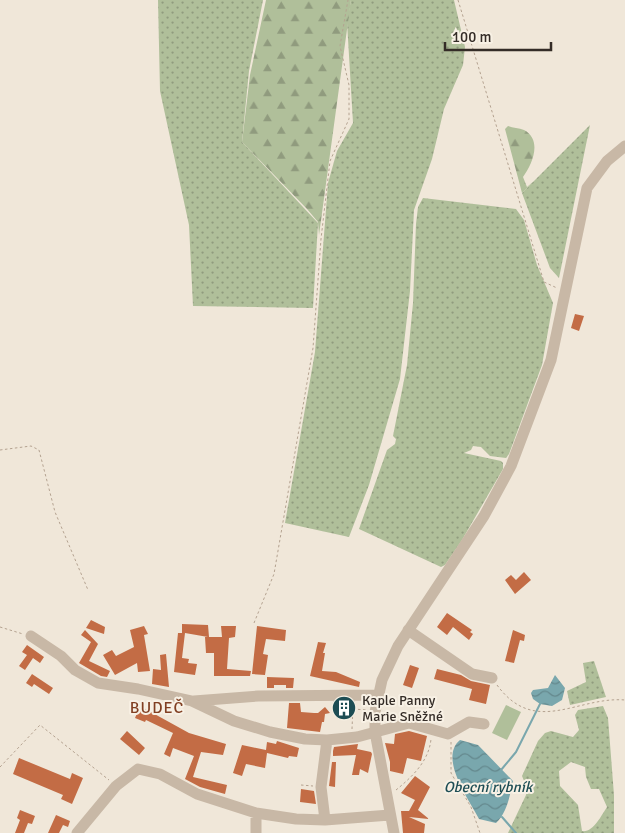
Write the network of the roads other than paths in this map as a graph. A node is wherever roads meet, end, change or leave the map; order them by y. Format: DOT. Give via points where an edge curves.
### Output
graph roads {
  1 [pos="625,146"];
  2 [pos="408,630"];
  3 [pos="31,636"];
  4 [pos="492,678"];
  5 [pos="378,695"];
  6 [pos="192,701"];
  7 [pos="484,724"];
  8 [pos="374,732"];
  9 [pos="327,740"];
  10 [pos="256,813"];
  11 [pos="390,815"];
  12 [pos="325,820"];
  13 [pos="76,833"];
  14 [pos="256,833"];
  15 [pos="394,833"];
  1 -- 2 [label="street" via="606,161 587,188 551,360 511,466 484,516"];
  2 -- 4 [label="street" via="472,674"];
  2 -- 5 [label="street" via="389,664"];
  3 -- 6 [label="street" via="61,656 75,670 98,683"];
  5 -- 6 [label="street" via="258,696"];
  5 -- 8 [label="street"];
  6 -- 9 [label="street" via="234,721 270,732"];
  7 -- 8 [label="street" via="469,722 448,734 409,723"];
  8 -- 9 [label="street" via="357,738"];
  8 -- 11 [label="street"];
  9 -- 12 [label="street" via="321,787"];
  10 -- 12 [label="street"];
  10 -- 13 [label="street" via="197,794 160,774 138,769 116,786"];
  10 -- 14 [label="street"];
  11 -- 12 [label="street"];
  11 -- 15 [label="street"];
}
